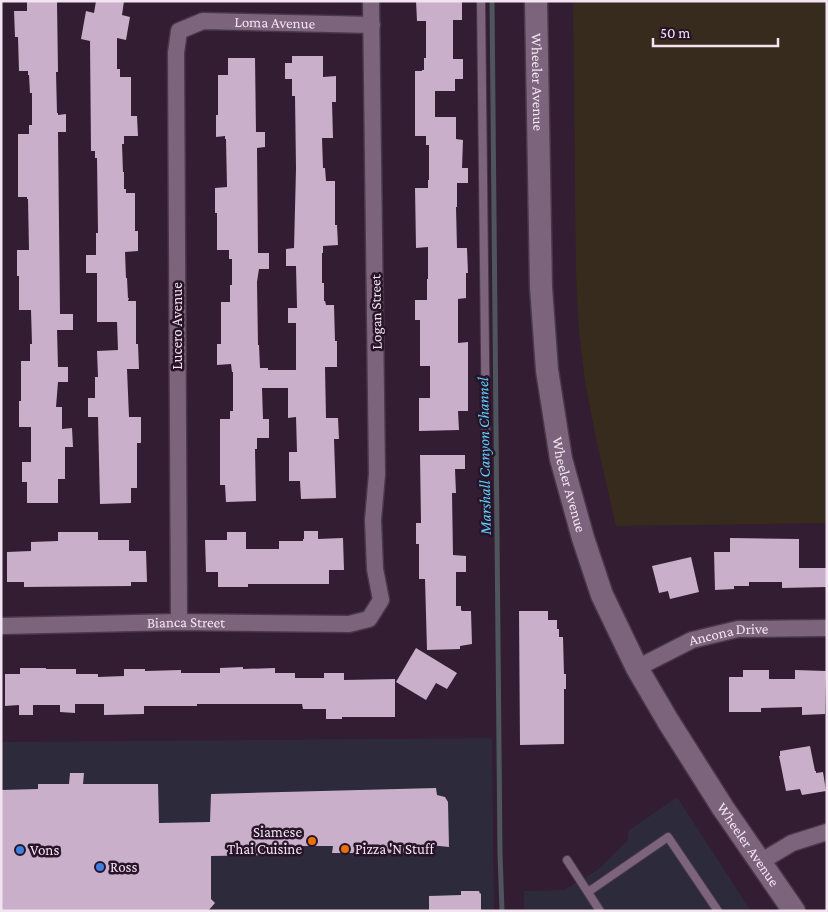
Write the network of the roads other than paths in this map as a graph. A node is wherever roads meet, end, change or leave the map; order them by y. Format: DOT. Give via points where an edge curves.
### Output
graph roads {
  1 [pos="372,1"];
  2 [pos="481,1"];
  3 [pos="536,1"];
  4 [pos="372,25"];
  5 [pos="179,31"];
  6 [pos="486,440"];
  7 [pos="369,619"];
  8 [pos="179,622"];
  9 [pos="1,626"];
  10 [pos="827,628"];
  11 [pos="637,668"];
  12 [pos="827,832"];
  13 [pos="567,860"];
  14 [pos="760,862"];
  15 [pos="588,892"];
  16 [pos="600,911"];
  17 [pos="718,911"];
  18 [pos="794,911"];
  1 -- 4 [label="street, Logan Street"];
  2 -- 6 [label="lane"];
  3 -- 11 [label="main road, Wheeler Avenue" via="541,287 547,370 561,459 583,538 602,595"];
  4 -- 5 [label="street, Loma Avenue" via="203,21"];
  4 -- 7 [label="street, Logan Street" via="377,474 373,520 381,600"];
  5 -- 8 [label="street, Lucero Avenue" via="176,53"];
  7 -- 8 [label="street, Bianca Street" via="348,624"];
  8 -- 9 [label="street, Bianca Street"];
  10 -- 11 [label="street, Ancona Drive" via="738,629 692,640"];
  11 -- 14 [label="main road, Wheeler Avenue" via="703,777"];
  12 -- 14 [label="street" via="792,843"];
  13 -- 15 [label="lane"];
  14 -- 18 [label="main road, Wheeler Avenue"];
  15 -- 16 [label="lane"];
  15 -- 17 [label="lane" via="668,837"];
}
